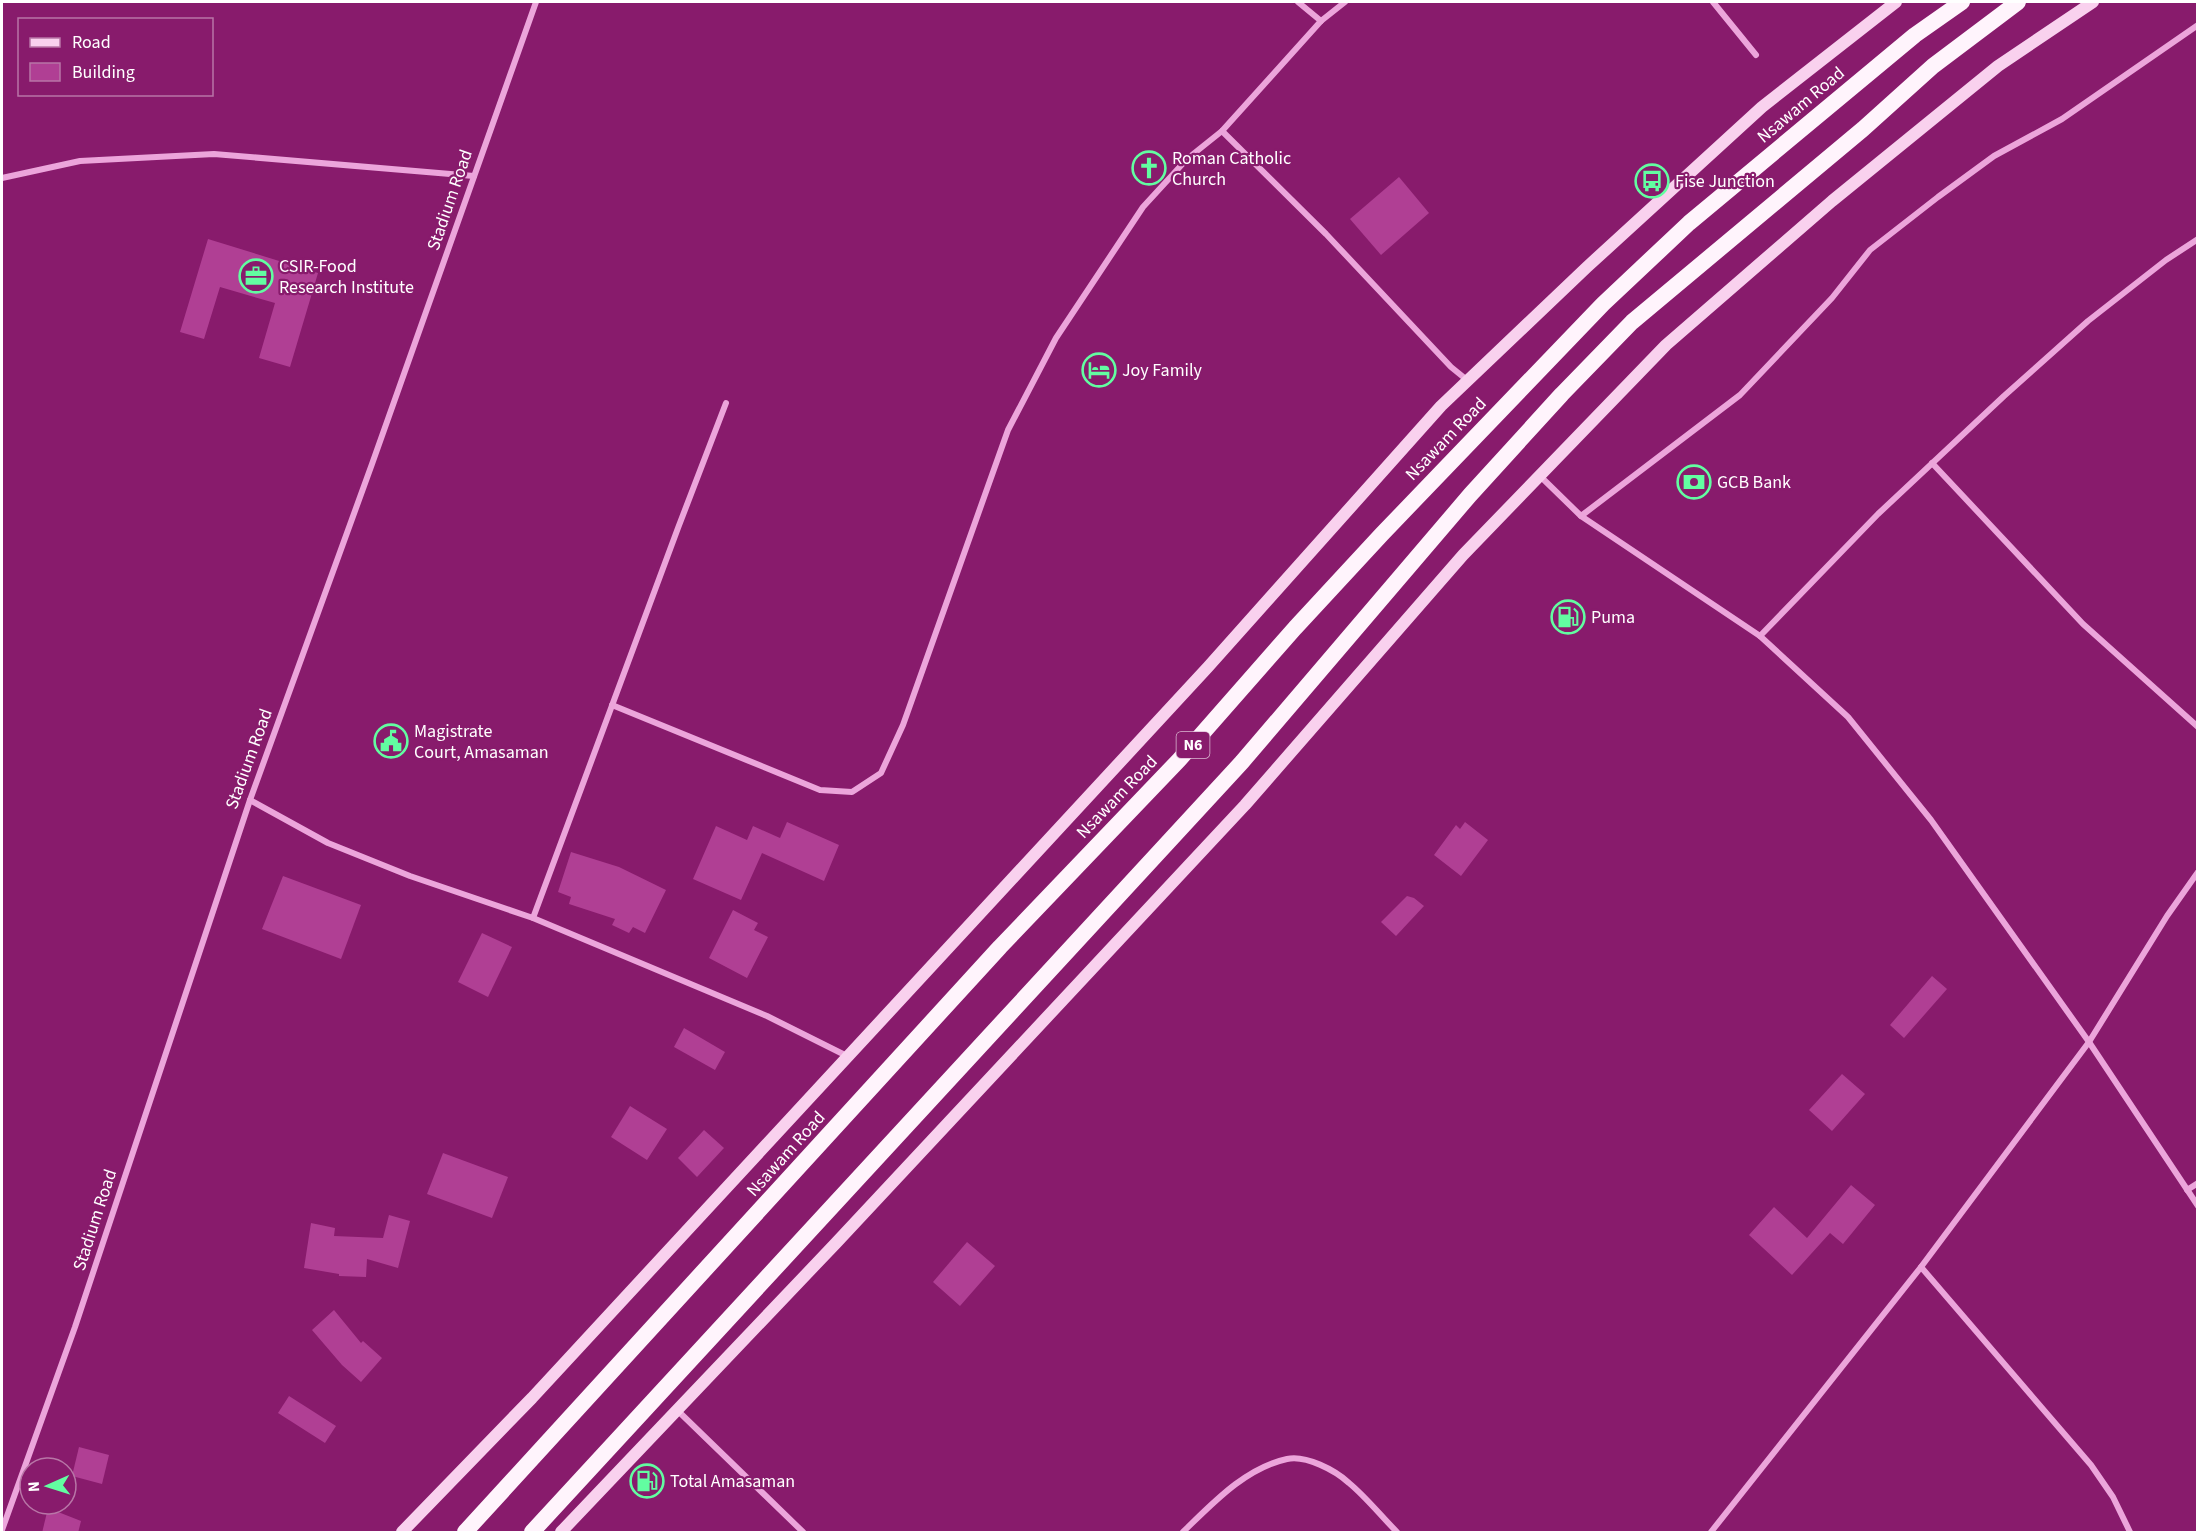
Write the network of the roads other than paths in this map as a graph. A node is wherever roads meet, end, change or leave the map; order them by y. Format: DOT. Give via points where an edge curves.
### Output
graph roads {
  1 [pos="536,2"];
  2 [pos="1298,2"];
  3 [pos="1345,2"];
  4 [pos="1713,2"];
  5 [pos="1896,2"];
  6 [pos="1962,2"];
  7 [pos="2018,2"];
  8 [pos="2093,2"];
  9 [pos="1321,21"];
  10 [pos="2198,25"];
  11 [pos="1756,55"];
  12 [pos="1222,130"];
  13 [pos="474,176"];
  14 [pos="2,178"];
  15 [pos="2198,239"];
  16 [pos="1468,381"];
  17 [pos="726,403"];
  18 [pos="1932,464"];
  19 [pos="1540,476"];
  20 [pos="1581,516"];
  21 [pos="1760,636"];
  22 [pos="612,705"];
  23 [pos="2198,727"];
  24 [pos="250,800"];
  25 [pos="2198,872"];
  26 [pos="533,918"];
  27 [pos="2089,1042"];
  28 [pos="848,1056"];
  29 [pos="2198,1183"];
  30 [pos="2187,1190"];
  31 [pos="2198,1206"];
  32 [pos="1921,1267"];
  33 [pos="676,1409"];
  34 [pos="2,1530"];
  35 [pos="402,1533"];
  36 [pos="465,1533"];
  37 [pos="532,1533"];
  38 [pos="561,1533"];
  39 [pos="802,1533"];
  40 [pos="1183,1533"];
  41 [pos="1397,1533"];
  42 [pos="1711,1533"];
  43 [pos="2130,1533"];
  1 -- 13 [label="street, Stadium Road"];
  2 -- 9 [label="street"];
  3 -- 9 [label="street"];
  4 -- 11 [label="street"];
  5 -- 16 [label="main road" via="1762,107"];
  6 -- 36 [label="highway, Nsawam Road / N6" via="1915,35 1689,223 1595,312 1366,551"];
  7 -- 37 [label="highway, N6" via="1933,66 1632,322 1562,394 1470,495 1242,762"];
  8 -- 19 [label="main road" via="1998,66 1832,201 1666,345"];
  9 -- 12 [label="street"];
  10 -- 20 [label="street" via="2062,119 1994,156 1870,250 1832,298 1740,395"];
  12 -- 16 [label="street"];
  12 -- 22 [label="street" via="1187,159 1143,207 1056,338 1008,430 903,725 881,773 852,792 820,790"];
  13 -- 14 [label="street" via="214,154 80,161"];
  13 -- 24 [label="street, Stadium Road"];
  15 -- 18 [label="street" via="2088,321"];
  16 -- 28 [label="main road"];
  17 -- 22 [label="street"];
  18 -- 21 [label="street"];
  18 -- 23 [label="street" via="2083,624"];
  19 -- 20 [label="street"];
  19 -- 33 [label="main road" via="1463,555 1245,805"];
  20 -- 21 [label="street"];
  21 -- 27 [label="street" via="1848,717 1931,820"];
  22 -- 26 [label="street"];
  24 -- 26 [label="street" via="328,843"];
  24 -- 34 [label="street, Stadium Road" via="75,1327"];
  25 -- 27 [label="street"];
  26 -- 28 [label="street" via="767,1016"];
  27 -- 30 [label="street"];
  27 -- 32 [label="street"];
  28 -- 35 [label="main road"];
  29 -- 30 [label="street"];
  30 -- 31 [label="street"];
  32 -- 42 [label="street"];
  32 -- 43 [label="street" via="2091,1465 2113,1497"];
  33 -- 38 [label="main road"];
  33 -- 39 [label="street"];
  40 -- 41 [label="street" via="1218,1498 1257,1470 1288,1459 1321,1464 1349,1482"];
}
